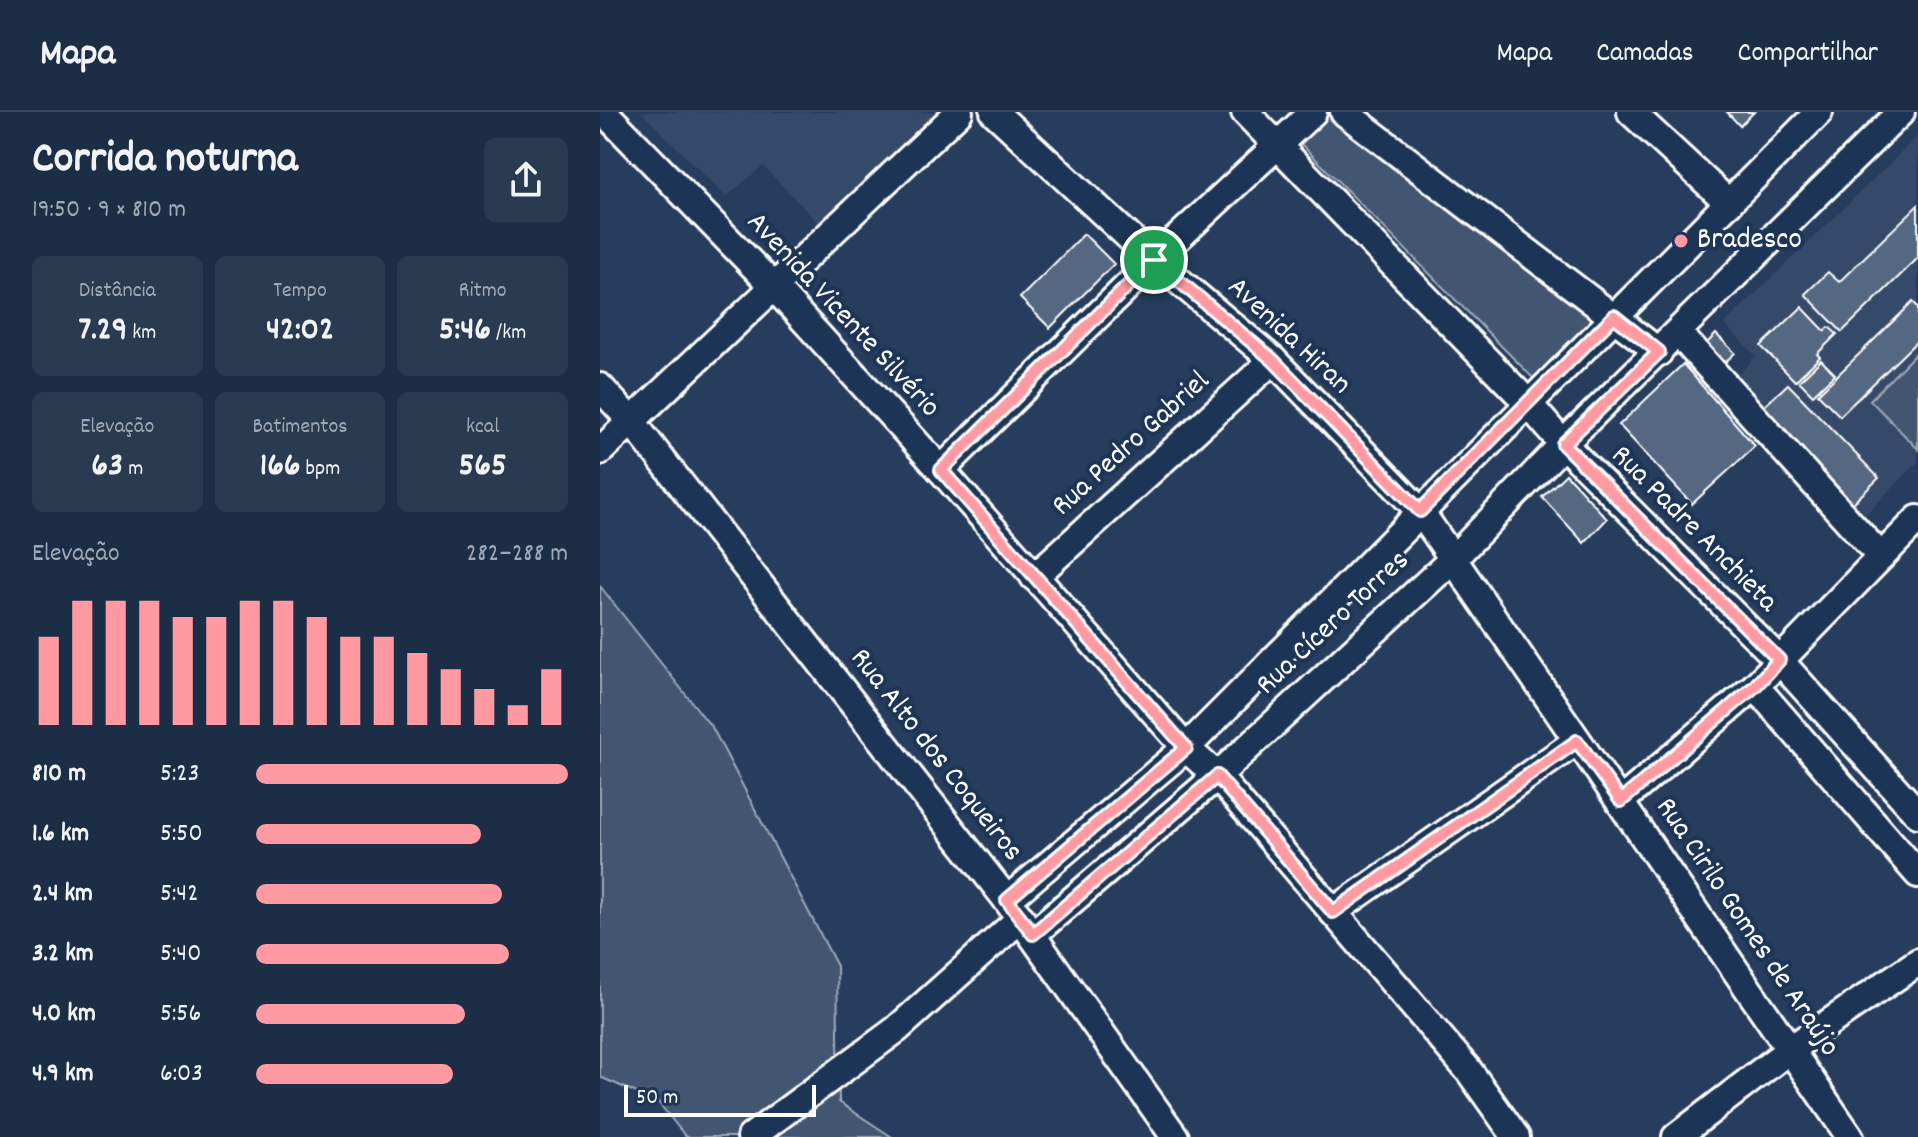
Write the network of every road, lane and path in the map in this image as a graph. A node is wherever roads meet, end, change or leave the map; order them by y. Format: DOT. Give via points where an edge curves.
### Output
graph roads {
  1 [pos="604,112"];
  2 [pos="959,112"];
  3 [pos="994,112"];
  4 [pos="1245,112"];
  5 [pos="1313,112"];
  6 [pos="1344,112"];
  7 [pos="1631,112"];
  8 [pos="1819,112"];
  9 [pos="1901,112"];
  10 [pos="1277,145"];
  11 [pos="1729,203"];
  12 [pos="1154,260"];
  13 [pos="774,287"];
  14 [pos="1614,316"];
  15 [pos="1678,333"];
  16 [pos="1659,352"];
  17 [pos="1273,360"];
  18 [pos="600,387"];
  19 [pos="1527,402"];
  20 [pos="633,423"];
  21 [pos="1563,444"];
  22 [pos="600,451"];
  23 [pos="941,470"];
  24 [pos="1420,511"];
  25 [pos="1918,519"];
  26 [pos="1881,557"];
  27 [pos="1454,558"];
  28 [pos="1034,577"];
  29 [pos="1779,660"];
  30 [pos="1755,686"];
  31 [pos="1577,741"];
  32 [pos="1186,748"];
  33 [pos="1217,776"];
  34 [pos="1621,801"];
  35 [pos="1918,814"];
  36 [pos="1918,874"];
  37 [pos="1333,912"];
  38 [pos="1020,917"];
  39 [pos="1918,962"];
  40 [pos="1789,1050"];
  41 [pos="751,1137"];
  42 [pos="1175,1137"];
  43 [pos="1516,1137"];
  44 [pos="1676,1137"];
  45 [pos="1850,1137"];
  1 -- 13 [label="street, Avenida Vicente Silvério"];
  2 -- 13 [label="street"];
  3 -- 12 [label="street, Avenida Hiran"];
  4 -- 10 [label="street, Rua Padre Anchieta"];
  5 -- 10 [label="street"];
  6 -- 14 [label="street"];
  7 -- 11 [label="street"];
  8 -- 11 [label="street, Rua Cícero Torres"];
  9 -- 15 [label="street, Rua Cícero Torres"];
  10 -- 12 [label="street"];
  10 -- 19 [label="street, Rua Padre Anchieta"];
  11 -- 14 [label="street, Rua Cícero Torres"];
  12 -- 17 [label="street, Avenida Hiran"];
  12 -- 23 [label="street"];
  13 -- 20 [label="street"];
  13 -- 23 [label="street, Avenida Vicente Silvério"];
  14 -- 16 [label="street"];
  14 -- 19 [label="street, Rua Cícero Torres"];
  15 -- 16 [label="street, Rua Cícero Torres"];
  15 -- 26 [label="street"];
  16 -- 21 [label="street, Rua Cícero Torres"];
  17 -- 24 [label="street, Avenida Hiran"];
  17 -- 28 [label="street, Rua Pedro Gabriel"];
  18 -- 20 [label="street, Rua Alto dos Coqueiros"];
  19 -- 21 [label="street, Rua Padre Anchieta"];
  19 -- 24 [label="street, Rua Cícero Torres"];
  20 -- 22 [label="street"];
  20 -- 38 [label="street, Rua Alto dos Coqueiros"];
  21 -- 27 [label="street, Rua Cícero Torres"];
  21 -- 29 [label="street, Rua Padre Anchieta"];
  23 -- 28 [label="street, Avenida Vicente Silvério"];
  24 -- 27 [label="street, Avenida Hiran"];
  24 -- 32 [label="street, Rua Cícero Torres"];
  25 -- 26 [label="street"];
  26 -- 29 [label="street"];
  27 -- 31 [label="street, Rua Cirilo Gomes de Araújo"];
  27 -- 33 [label="street, Rua Cícero Torres"];
  28 -- 32 [label="street, Avenida Vicente Silvério"];
  29 -- 30 [label="street"];
  29 -- 35 [label="street, Rua Padre Anchieta"];
  30 -- 34 [label="street"];
  30 -- 36 [label="street"];
  31 -- 34 [label="street, Rua Cirilo Gomes de Araújo"];
  31 -- 37 [label="street"];
  32 -- 33 [label="street, Avenida Vicente Silvério"];
  32 -- 38 [label="street, Rua Cícero Torres"];
  33 -- 37 [label="street, Avenida Vicente Silvério"];
  33 -- 38 [label="street, Rua Cícero Torres"];
  34 -- 40 [label="street, Rua Cirilo Gomes de Araújo"];
  37 -- 43 [label="street, Avenida Vicente Silvério" via="1469,1071"];
  38 -- 41 [label="street" via="897,1029"];
  38 -- 42 [label="street, Rua Alto dos Coqueiros"];
  39 -- 40 [label="street"];
  40 -- 44 [label="street"];
  40 -- 45 [label="street, Rua Cirilo Gomes de Araújo"];
}
